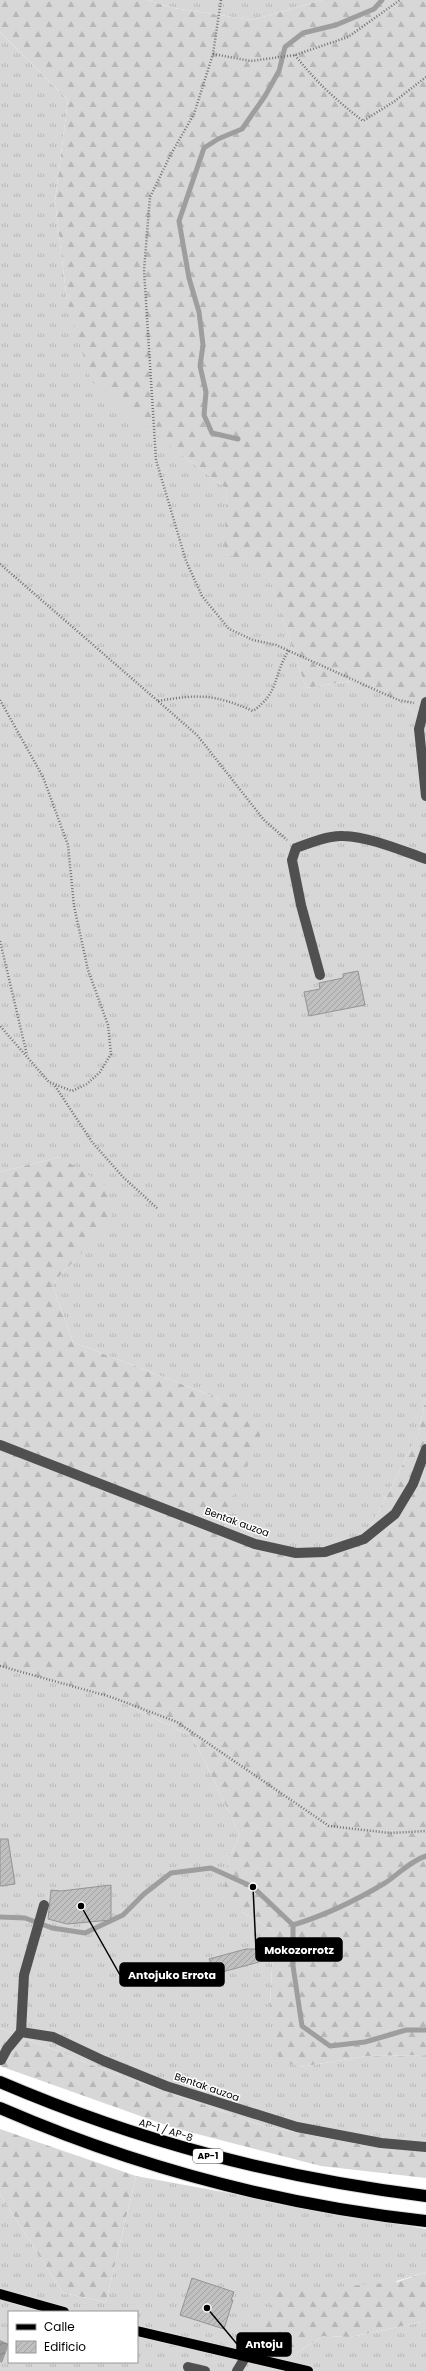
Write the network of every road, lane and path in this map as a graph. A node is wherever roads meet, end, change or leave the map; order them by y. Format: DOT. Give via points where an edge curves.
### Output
graph roads {
  1 [pos="221,0"];
  2 [pos="400,0"];
  3 [pos="213,54"];
  4 [pos="295,56"];
  5 [pos="426,77"];
  6 [pos="0,564"];
  7 [pos="289,650"];
  8 [pos="0,700"];
  9 [pos="157,701"];
  10 [pos="425,703"];
  11 [pos="426,796"];
  12 [pos="296,848"];
  13 [pos="426,859"];
  14 [pos="0,941"];
  15 [pos="320,974"];
  16 [pos="0,1026"];
  17 [pos="28,1057"];
  18 [pos="55,1085"];
  19 [pos="158,1208"];
  20 [pos="0,1444"];
  21 [pos="426,1449"];
  22 [pos="0,1666"];
  23 [pos="426,1831"];
  24 [pos="44,1905"];
  25 [pos="21,2032"];
  26 [pos="1,2060"];
  27 [pos="0,2082"];
  28 [pos="0,2108"];
  29 [pos="426,2147"];
  30 [pos="426,2196"];
  31 [pos="426,2221"];
  32 [pos="0,2294"];
  33 [pos="60,2311"];
  34 [pos="138,2331"];
  35 [pos="246,2356"];
  36 [pos="188,2367"];
  37 [pos="205,2371"];
  38 [pos="237,2371"];
  39 [pos="308,2371"];
  1 -- 3 [label="path"];
  2 -- 4 [label="path" via="348,37"];
  3 -- 4 [label="path" via="251,61"];
  3 -- 7 [label="path" via="194,114 170,154 150,197 144,270 156,460 186,561 202,596 229,628 253,640"];
  4 -- 5 [label="path" via="314,79 363,121"];
  6 -- 9 [label="path"];
  7 -- 9 [label="path" via="282,661 273,692 253,711 218,698 196,695"];
  7 -- 10 [label="path" via="398,700"];
  8 -- 18 [label="path" via="43,777 68,845 74,906 86,963 108,1025 112,1054 100,1072 87,1084 72,1091"];
  9 -- 12 [label="path" via="197,736 264,820"];
  10 -- 11 [label="street" via="419,729"];
  12 -- 13 [label="street" via="343,836 386,845"];
  12 -- 15 [label="street" via="292,860"];
  14 -- 17 [label="path"];
  16 -- 17 [label="path"];
  17 -- 18 [label="path" via="49,1082"];
  18 -- 19 [label="path" via="92,1142 123,1177"];
  20 -- 21 [label="street, Bentak auzoa" via="255,1544 296,1553 324,1552 364,1539 395,1514 413,1484"];
  22 -- 23 [label="path" via="111,1697 177,1722 329,1826 390,1833"];
  24 -- 25 [label="street" via="24,1975"];
  25 -- 26 [label="street"];
  25 -- 29 [label="street, Bentak auzoa" via="53,2037 166,2086 297,2127 381,2143"];
  27 -- 30 [label="highway, AP-1 / AP-8 / AP-1" via="100,2122 213,2157 328,2182"];
  28 -- 31 [label="highway, AP-1" via="91,2145 206,2180 322,2207"];
  32 -- 33 [label="main road"];
  34 -- 35 [label="main road"];
  35 -- 38 [label="street"];
  35 -- 39 [label="main road"];
  36 -- 37 [label="street"];
}
